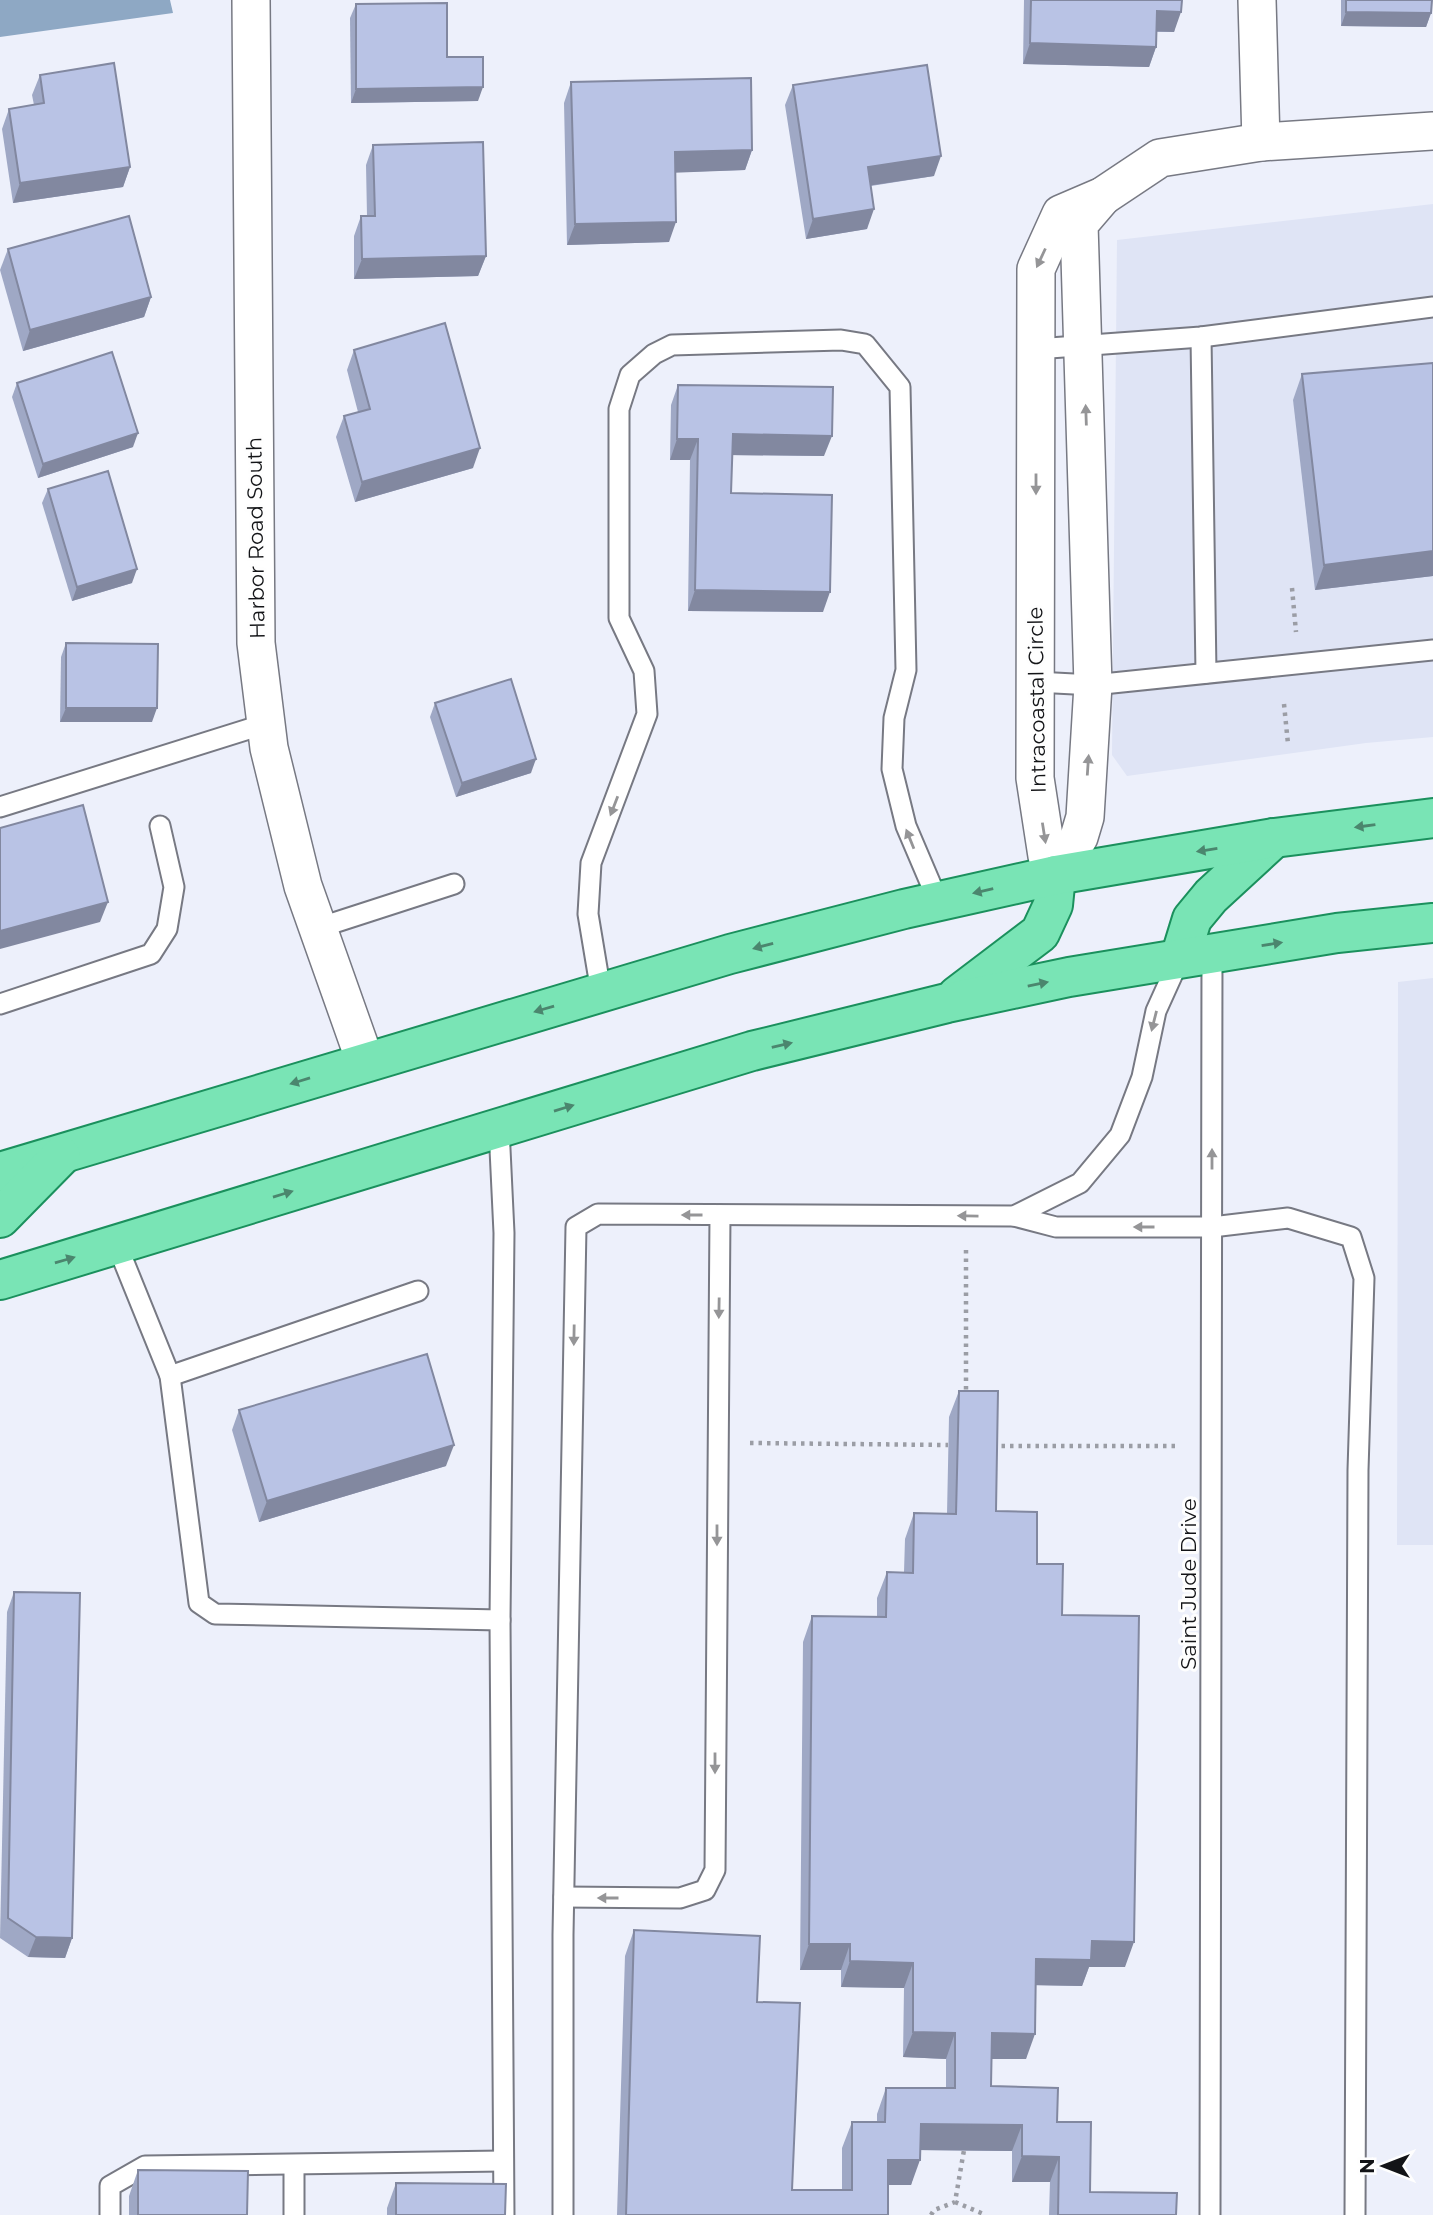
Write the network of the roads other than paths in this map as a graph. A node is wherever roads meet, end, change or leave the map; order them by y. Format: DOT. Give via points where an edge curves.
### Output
graph roads {
  1 [pos="251,0"];
  2 [pos="1258,0"];
  3 [pos="1433,131"];
  4 [pos="1261,142"];
  5 [pos="1103,196"];
  6 [pos="1433,307"];
  7 [pos="1201,337"];
  8 [pos="1084,348"];
  9 [pos="1036,349"];
  10 [pos="1433,650"];
  11 [pos="1206,673"];
  12 [pos="1036,682"];
  13 [pos="1093,685"];
  14 [pos="265,724"];
  15 [pos="0,807"];
  16 [pos="1433,818"];
  17 [pos="160,827"];
  18 [pos="1274,838"];
  19 [pos="1056,875"];
  20 [pos="454,884"];
  21 [pos="937,901"];
  22 [pos="1433,923"];
  23 [pos="318,928"];
  24 [pos="1196,956"];
  25 [pos="601,992"];
  26 [pos="947,1003"];
  27 [pos="0,1004"];
  28 [pos="365,1061"];
  29 [pos="499,1128"];
  30 [pos="65,1152"];
  31 [pos="0,1172"];
  32 [pos="720,1215"];
  33 [pos="1014,1216"];
  34 [pos="0,1217"];
  35 [pos="1212,1227"];
  36 [pos="117,1245"];
  37 [pos="0,1280"];
  38 [pos="418,1291"];
  39 [pos="170,1376"];
  40 [pos="500,1620"];
  41 [pos="564,1897"];
  42 [pos="503,2161"];
  43 [pos="294,2166"];
  44 [pos="110,2215"];
  45 [pos="294,2215"];
  46 [pos="503,2215"];
  47 [pos="563,2215"];
  48 [pos="1210,2215"];
  49 [pos="1355,2215"];
  1 -- 14 [label="street, Harbor Road South" via="256,643"];
  2 -- 4 [label="street"];
  3 -- 4 [label="street, Intracoastal Circle"];
  4 -- 5 [label="street, Intracoastal Circle" via="1160,158"];
  5 -- 8 [label="street, Intracoastal Circle" via="1079,224"];
  5 -- 9 [label="street, Intracoastal Circle, one-way" via="1062,215 1036,269"];
  6 -- 7 [label="lane"];
  7 -- 8 [label="lane"];
  7 -- 11 [label="lane"];
  8 -- 9 [label="lane"];
  13 -- 8 [label="street, Intracoastal Circle, one-way"];
  9 -- 12 [label="street, Intracoastal Circle, one-way"];
  10 -- 11 [label="lane"];
  11 -- 13 [label="lane"];
  12 -- 13 [label="lane"];
  12 -- 19 [label="street, Intracoastal Circle, one-way" via="1035,778 1047,856"];
  19 -- 13 [label="street, Intracoastal Circle, one-way" via="1079,837 1085,817"];
  14 -- 15 [label="lane"];
  14 -- 23 [label="street, Harbor Road South" via="303,886"];
  16 -- 18 [label="main road, one-way"];
  17 -- 27 [label="lane" via="174,887 167,929 151,954"];
  18 -- 19 [label="main road, one-way"];
  18 -- 24 [label="main road" via="1192,919"];
  19 -- 21 [label="main road, one-way"];
  19 -- 26 [label="main road" via="1053,905 1040,933"];
  20 -- 23 [label="lane"];
  21 -- 25 [label="main road, one-way"];
  21 -- 25 [label="lane, one-way" via="903,815 892,769 894,718 906,670 900,387 865,344 841,340 673,345 629,375 620,409 620,618 644,671 648,714 591,863 588,914"];
  24 -- 22 [label="main road, one-way"];
  23 -- 28 [label="street, Harbor Road South"];
  26 -- 24 [label="main road, one-way"];
  24 -- 33 [label="lane, one-way" via="1156,1011 1142,1077 1120,1135 1080,1183"];
  35 -- 24 [label="lane, Saint Jude Drive, one-way"];
  25 -- 28 [label="main road, one-way"];
  29 -- 26 [label="main road, one-way" via="752,1051"];
  28 -- 30 [label="main road, one-way"];
  36 -- 29 [label="main road, one-way"];
  29 -- 40 [label="lane" via="504,1233"];
  30 -- 31 [label="main road"];
  30 -- 34 [label="main road"];
  33 -- 32 [label="lane, one-way"];
  32 -- 41 [label="lane, one-way" via="598,1214 576,1227"];
  32 -- 41 [label="lane, one-way" via="715,1870 705,1890 680,1898"];
  35 -- 33 [label="lane, one-way" via="1056,1227"];
  35 -- 48 [label="lane, Saint Jude Drive"];
  35 -- 49 [label="lane" via="1288,1218 1351,1237 1364,1278 1358,1483"];
  37 -- 36 [label="main road, one-way"];
  36 -- 39 [label="lane"];
  38 -- 39 [label="lane"];
  39 -- 40 [label="lane" via="199,1603 215,1615"];
  40 -- 42 [label="lane"];
  41 -- 47 [label="lane"];
  42 -- 43 [label="lane"];
  42 -- 46 [label="lane"];
  43 -- 44 [label="lane" via="145,2166 110,2186"];
  43 -- 45 [label="lane"];
}
